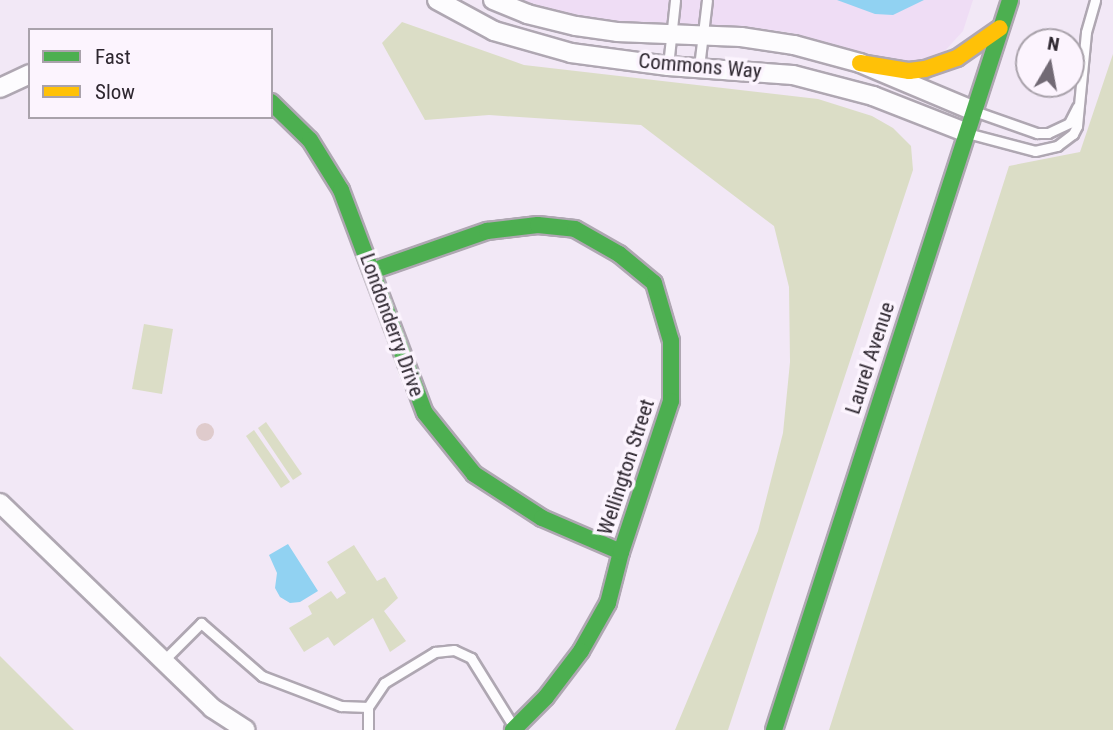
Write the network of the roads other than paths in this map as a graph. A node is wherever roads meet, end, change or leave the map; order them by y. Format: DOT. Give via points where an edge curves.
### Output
graph roads {
  1 [pos="437,0"];
  2 [pos="493,0"];
  3 [pos="675,0"];
  4 [pos="707,0"];
  5 [pos="1010,0"];
  6 [pos="1095,0"];
  7 [pos="1000,28"];
  8 [pos="671,35"];
  9 [pos="702,36"];
  10 [pos="860,63"];
  11 [pos="668,66"];
  12 [pos="699,67"];
  13 [pos="28,75"];
  14 [pos="0,88"];
  15 [pos="273,104"];
  16 [pos="1078,105"];
  17 [pos="972,110"];
  18 [pos="965,132"];
  19 [pos="372,271"];
  20 [pos="0,503"];
  21 [pos="621,552"];
  22 [pos="163,661"];
  23 [pos="368,707"];
  24 [pos="246,730"];
  25 [pos="368,730"];
  26 [pos="514,730"];
  27 [pos="774,730"];
  1 -- 11 [label="street, Commons Way" via="494,31 530,43"];
  2 -- 8 [label="street, Commons Way" via="576,26"];
  3 -- 8 [label="lane"];
  4 -- 9 [label="lane"];
  5 -- 7 [label="street, Laurel Avenue"];
  6 -- 16 [label="lane" via="1086,32"];
  7 -- 10 [label="street" via="957,58 925,69"];
  7 -- 17 [label="street, Laurel Avenue"];
  8 -- 9 [label="street, Commons Way"];
  8 -- 11 [label="lane"];
  9 -- 10 [label="street, Commons Way" via="781,43"];
  9 -- 12 [label="lane"];
  10 -- 17 [label="street, Commons Way"];
  11 -- 12 [label="street, Commons Way"];
  12 -- 18 [label="street, Commons Way" via="817,80"];
  13 -- 14 [label="street"];
  15 -- 19 [label="street, Londonderry Drive" via="310,140 341,190"];
  16 -- 17 [label="lane" via="1069,123 1048,133"];
  16 -- 18 [label="lane" via="1073,134 1046,150 1024,150"];
  17 -- 18 [label="street, Laurel Avenue"];
  18 -- 27 [label="street, Laurel Avenue"];
  19 -- 21 [label="street, Londonderry Drive" via="425,413 474,474 542,519"];
  19 -- 21 [label="street, Wellington Street" via="487,231 538,225 575,229 619,254 654,283 671,341 671,401"];
  20 -- 22 [label="street"];
  21 -- 26 [label="street" via="608,603 581,651"];
  22 -- 23 [label="lane" via="201,623 262,676 341,706"];
  22 -- 24 [label="street" via="212,708"];
  23 -- 25 [label="lane"];
  23 -- 26 [label="lane" via="384,683 435,652 454,650 471,658"];
}
